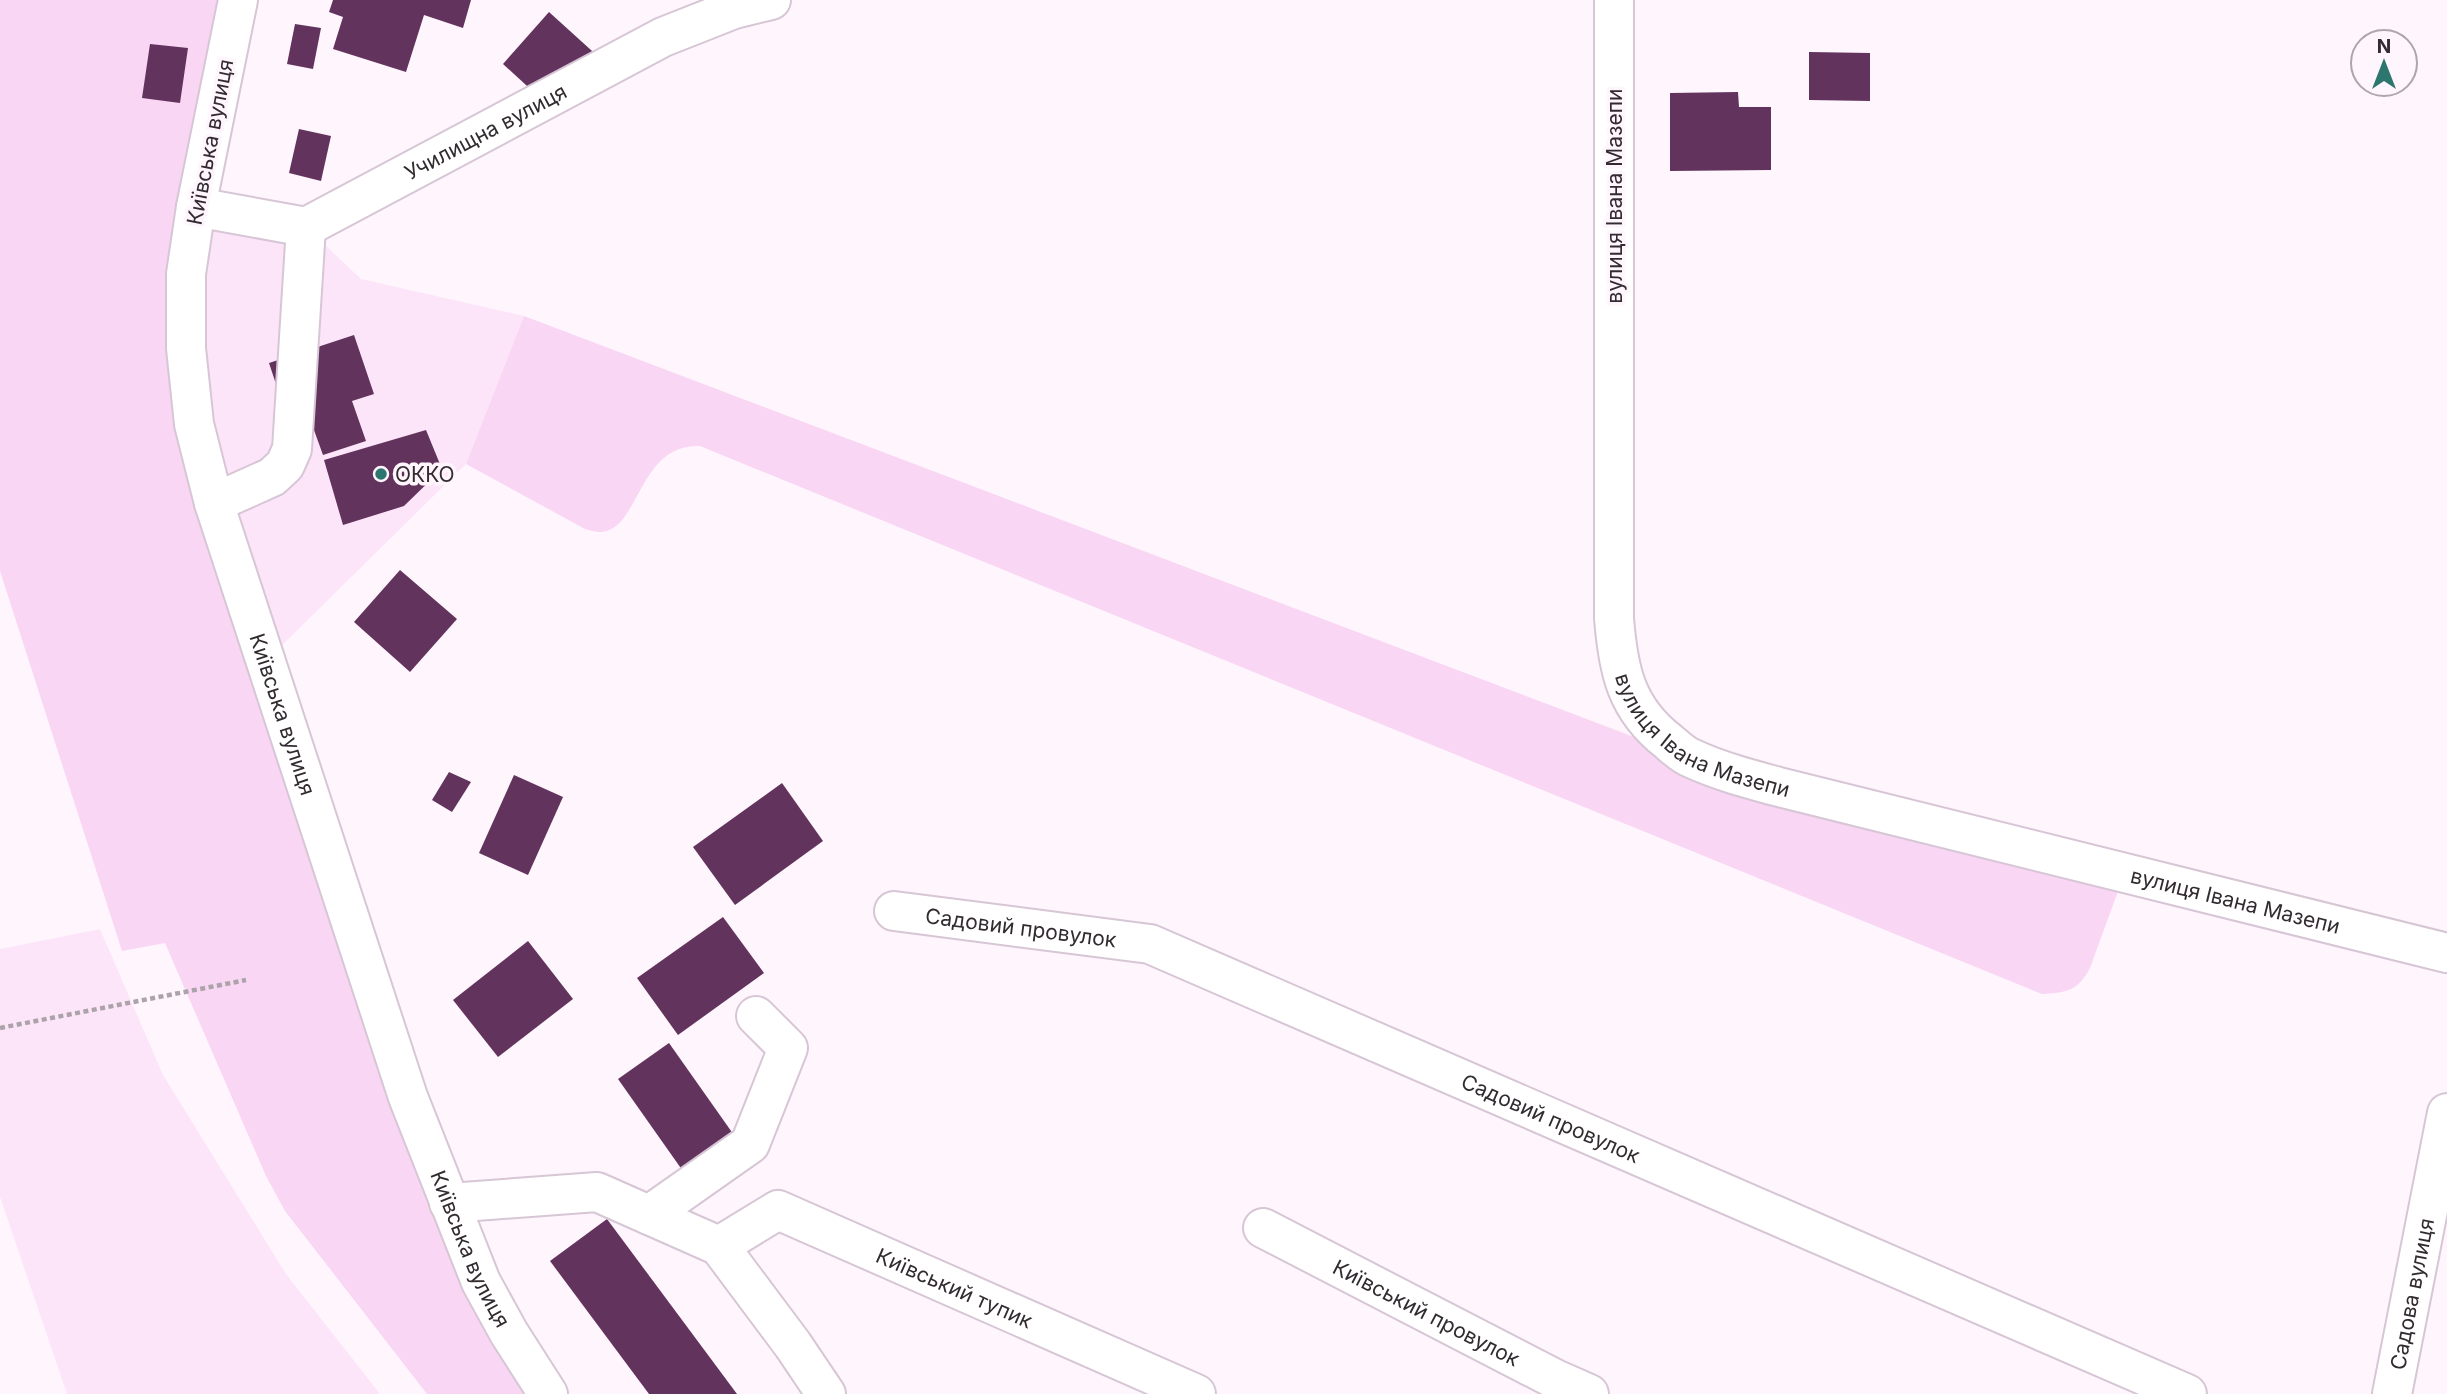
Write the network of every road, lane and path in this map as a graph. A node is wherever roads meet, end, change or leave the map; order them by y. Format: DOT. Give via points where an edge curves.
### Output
graph roads {
  1 [pos="239,0"];
  2 [pos="771,0"];
  3 [pos="1614,0"];
  4 [pos="196,207"];
  5 [pos="306,227"];
  6 [pos="214,503"];
  7 [pos="894,911"];
  8 [pos="2447,953"];
  9 [pos="246,980"];
  10 [pos="756,1016"];
  11 [pos="0,1028"];
  12 [pos="2447,1113"];
  13 [pos="449,1203"];
  14 [pos="649,1215"];
  15 [pos="1263,1228"];
  16 [pos="719,1246"];
  17 [pos="548,1394"];
  18 [pos="825,1394"];
  19 [pos="1196,1394"];
  20 [pos="1589,1394"];
  21 [pos="2187,1394"];
  22 [pos="2392,1394"];
  1 -- 4 [label="street, Київська вулиця"];
  2 -- 5 [label="street, Училищна вулиця" via="663,37"];
  3 -- 8 [label="street, вулиця Івана Мазепи" via="1614,618 1627,692 1649,727 1688,757 1754,780"];
  4 -- 5 [label="street"];
  4 -- 6 [label="street, Київська вулиця" via="186,274 186,348 194,424"];
  5 -- 6 [label="street" via="292,449 285,465 272,477"];
  6 -- 13 [label="street, Київська вулиця" via="408,1097"];
  7 -- 21 [label="street, Садовий провулок" via="1150,944"];
  9 -- 11 [label="path"];
  10 -- 14 [label="street" via="788,1048 750,1144"];
  12 -- 22 [label="street, Садова вулиця"];
  13 -- 14 [label="street" via="597,1192"];
  13 -- 17 [label="street, Київська вулиця" via="481,1282"];
  14 -- 16 [label="street"];
  15 -- 20 [label="street, Київський провулок"];
  16 -- 18 [label="street"];
  16 -- 19 [label="street, Київський тупик" via="778,1210"];
}
